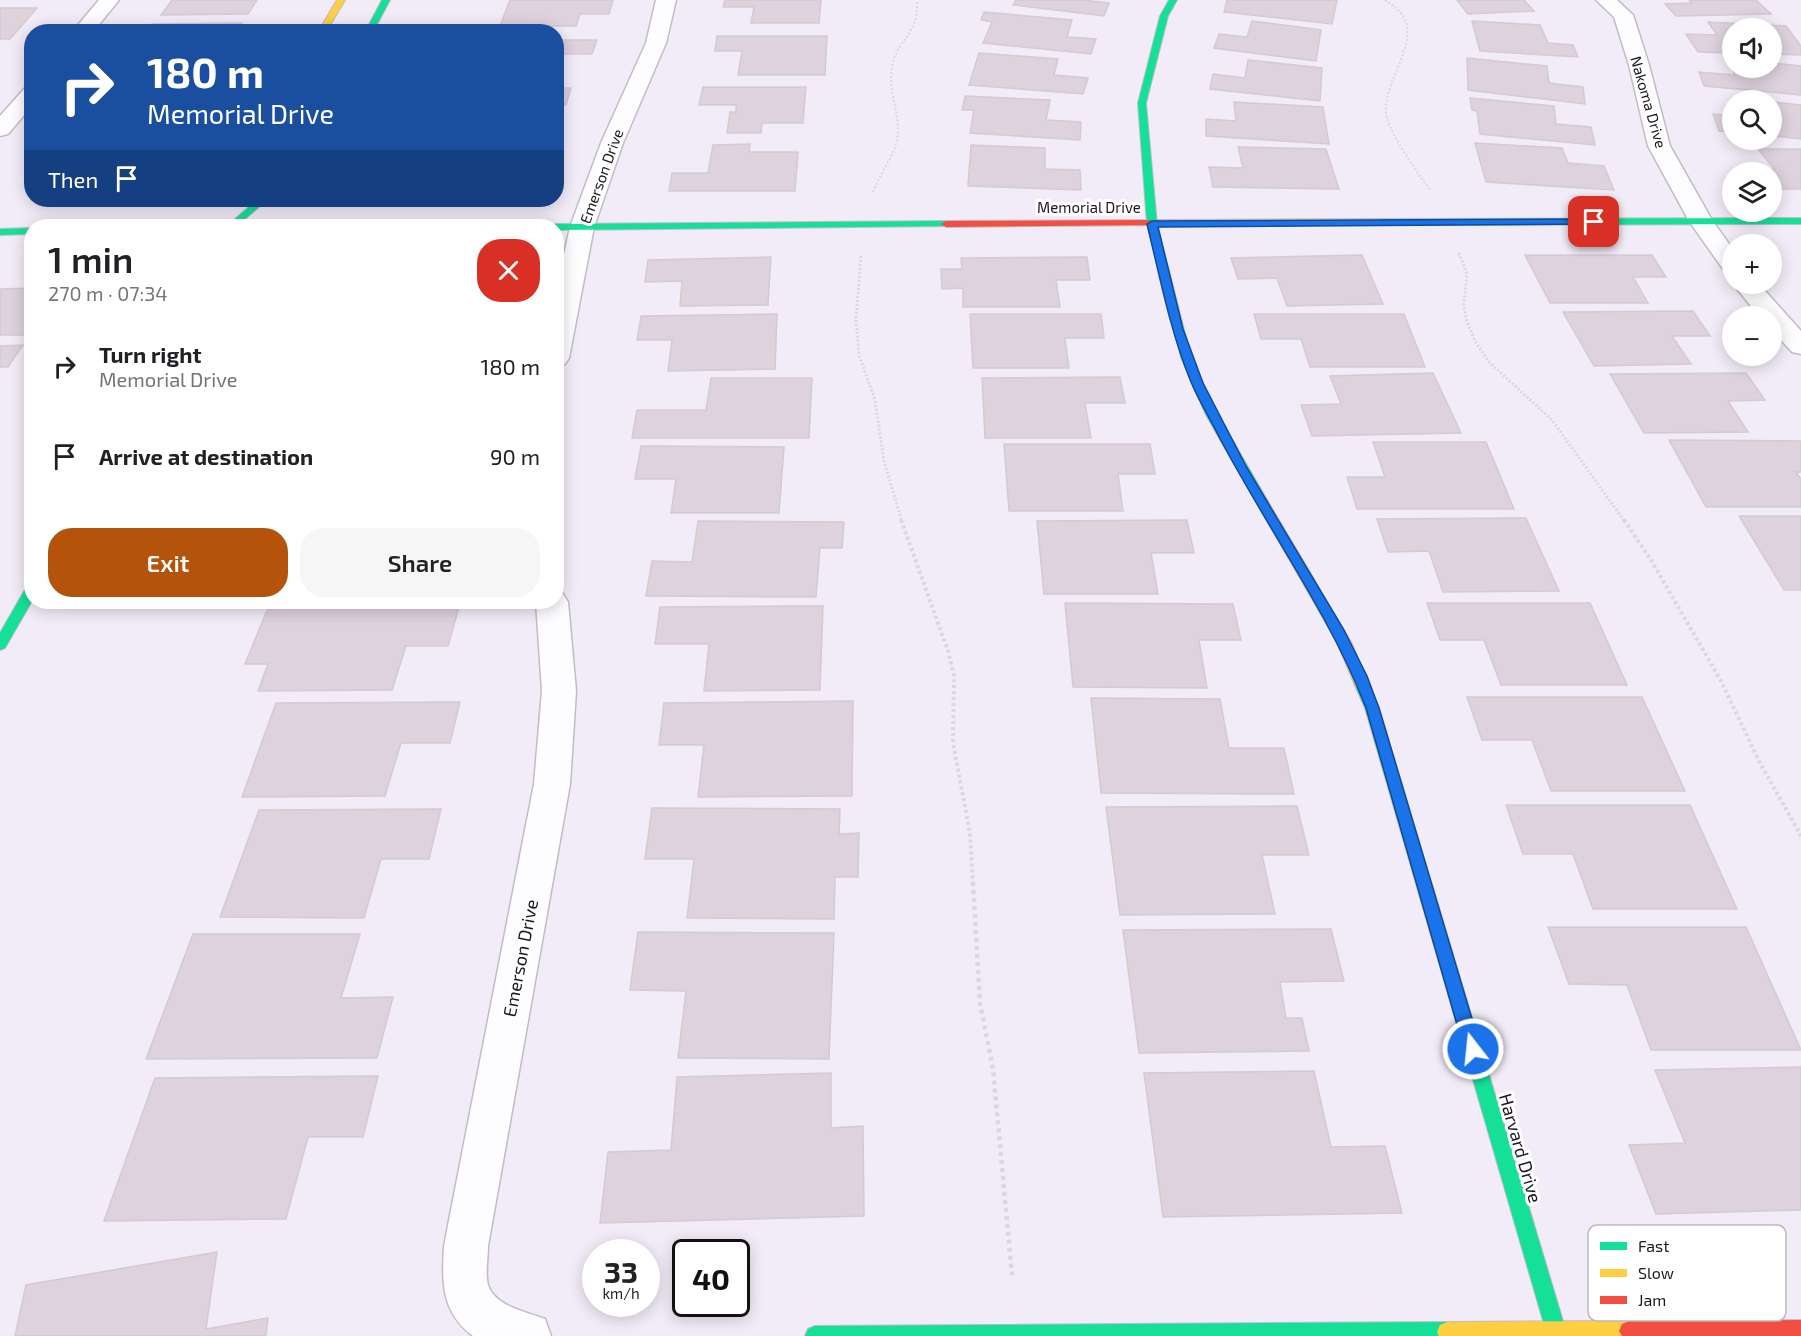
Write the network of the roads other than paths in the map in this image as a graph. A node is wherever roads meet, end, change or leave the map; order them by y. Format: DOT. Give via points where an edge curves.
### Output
graph roads {
  1 [pos="109,0"];
  2 [pos="341,0"];
  3 [pos="386,0"];
  4 [pos="666,0"];
  5 [pos="1173,0"];
  6 [pos="1606,0"];
  7 [pos="89,24"];
  8 [pos="327,24"];
  9 [pos="373,24"];
  10 [pos="24,101"];
  11 [pos="0,129"];
  12 [pos="254,207"];
  13 [pos="240,219"];
  14 [pos="1801,221"];
  15 [pos="1701,222"];
  16 [pos="1152,224"];
  17 [pos="564,227"];
  18 [pos="582,227"];
  19 [pos="24,231"];
  20 [pos="0,232"];
  21 [pos="1722,250"];
  22 [pos="1754,294"];
  23 [pos="564,318"];
  24 [pos="1801,346"];
  25 [pos="24,603"];
  26 [pos="553,609"];
  27 [pos="0,645"];
  28 [pos="1801,1330"];
  29 [pos="1556,1331"];
  30 [pos="528,1336"];
  31 [pos="815,1336"];
  1 -- 7 [label="street"];
  2 -- 8 [label="street"];
  3 -- 9 [label="street"];
  4 -- 18 [label="street, Emerson Drive" via="656,43 612,143"];
  5 -- 16 [label="street, Harvard Drive" via="1164,16 1142,103"];
  6 -- 15 [label="street, Nakoma Drive" via="1623,15 1659,146"];
  10 -- 11 [label="street"];
  12 -- 13 [label="street"];
  14 -- 15 [label="street, Memorial Drive"];
  15 -- 16 [label="street, Memorial Drive"];
  15 -- 21 [label="street, Nakoma Drive"];
  16 -- 18 [label="street, Memorial Drive"];
  16 -- 29 [label="street, Harvard Drive" via="1177,329 1197,383 1241,468 1345,644 1372,708"];
  17 -- 18 [label="street, Memorial Drive"];
  18 -- 23 [label="street, Emerson Drive"];
  19 -- 20 [label="street"];
  22 -- 24 [label="street"];
  25 -- 27 [label="street"];
  26 -- 30 [label="street, Emerson Drive" via="559,691 552,784 466,1246 466,1289 478,1309 501,1328"];
  28 -- 29 [label="street"];
  29 -- 31 [label="street"];
}
